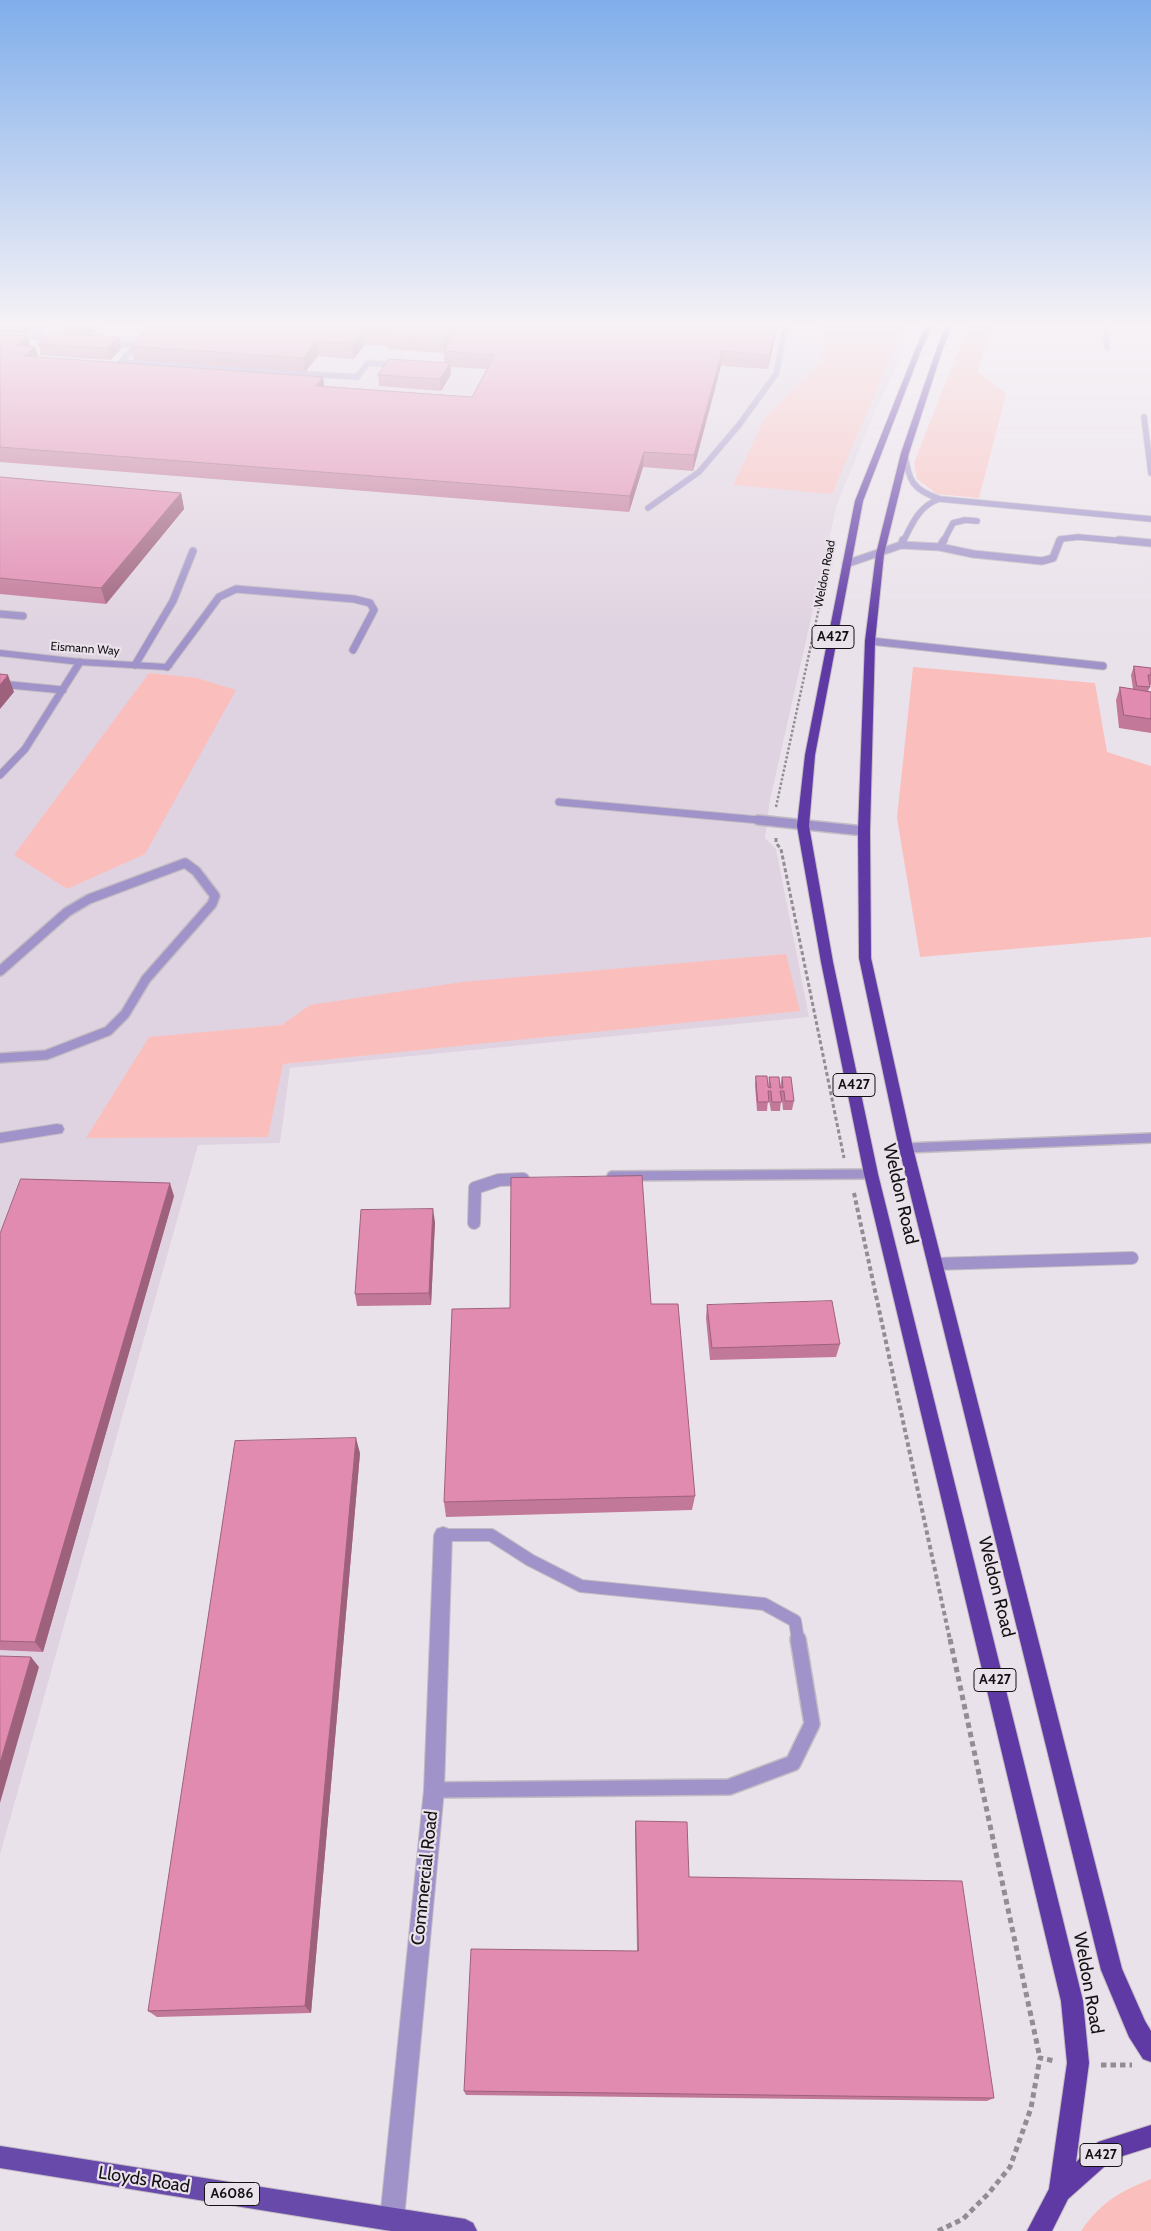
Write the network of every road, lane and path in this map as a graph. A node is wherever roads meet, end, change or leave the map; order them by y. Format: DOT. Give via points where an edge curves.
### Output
graph roads {
  1 [pos="737,427"];
  2 [pos="888,427"];
  3 [pos="913,427"];
  4 [pos="1146,427"];
  5 [pos="1150,445"];
  6 [pos="905,452"];
  7 [pos="1151,473"];
  8 [pos="940,499"];
  9 [pos="648,508"];
  10 [pos="1151,519"];
  11 [pos="977,521"];
  12 [pos="1151,543"];
  13 [pos="901,545"];
  14 [pos="940,547"];
  15 [pos="194,551"];
  16 [pos="880,554"];
  17 [pos="846,564"];
  18 [pos="0,614"];
  19 [pos="23,616"];
  20 [pos="870,641"];
  21 [pos="353,650"];
  22 [pos="0,653"];
  23 [pos="80,662"];
  24 [pos="135,665"];
  25 [pos="1103,666"];
  26 [pos="167,667"];
  27 [pos="0,684"];
  28 [pos="63,690"];
  29 [pos="0,775"];
  30 [pos="559,802"];
  31 [pos="803,826"];
  32 [pos="864,831"];
  33 [pos="803,965"];
  34 [pos="0,971"];
  35 [pos="0,1058"];
  36 [pos="57,1128"];
  37 [pos="0,1138"];
  38 [pos="1151,1138"];
  39 [pos="906,1148"];
  40 [pos="850,1174"];
  41 [pos="871,1174"];
  42 [pos="601,1176"];
  43 [pos="530,1178"];
  44 [pos="474,1223"];
  45 [pos="1132,1258"];
  46 [pos="935,1264"];
  47 [pos="443,1535"];
  48 [pos="434,1790"];
  49 [pos="1151,2051"];
  50 [pos="1040,2058"];
  51 [pos="1053,2060"];
  52 [pos="1098,2064"];
  53 [pos="1131,2065"];
  54 [pos="1151,2136"];
  55 [pos="0,2157"];
  56 [pos="1060,2192"];
  57 [pos="392,2220"];
  58 [pos="465,2231"];
  59 [pos="938,2231"];
  60 [pos="1039,2231"];
  1 -- 9 [label="lane" via="699,472"];
  2 -- 17 [label="highway, Weldon Road / A427" via="859,501"];
  3 -- 6 [label="highway, A427"];
  4 -- 5 [label="lane"];
  5 -- 7 [label="lane"];
  6 -- 8 [label="lane" via="911,484 926,495"];
  6 -- 16 [label="highway, A427"];
  8 -- 10 [label="lane"];
  8 -- 13 [label="lane" via="923,506"];
  11 -- 14 [label="lane" via="953,523"];
  12 -- 14 [label="lane" via="1078,537 1061,539 1053,558 1042,561"];
  13 -- 14 [label="lane"];
  13 -- 16 [label="lane"];
  15 -- 24 [label="lane" via="173,600"];
  16 -- 17 [label="lane"];
  16 -- 20 [label="highway, A427"];
  17 -- 31 [label="highway, Weldon Road / A427" via="810,755"];
  18 -- 19 [label="lane"];
  20 -- 25 [label="lane"];
  20 -- 32 [label="highway, A427"];
  21 -- 26 [label="lane" via="374,610 370,603 236,589 219,597"];
  22 -- 23 [label="street, Eismann Way"];
  23 -- 24 [label="street, Eismann Way"];
  23 -- 28 [label="lane"];
  24 -- 26 [label="street, Eismann Way"];
  27 -- 28 [label="lane"];
  28 -- 29 [label="lane" via="25,749"];
  30 -- 31 [label="lane" via="687,812"];
  31 -- 32 [label="lane"];
  31 -- 41 [label="highway, Weldon Road / A427"];
  32 -- 39 [label="highway, Weldon Road / A427" via="865,958"];
  33 -- 40 [label="path" via="838,1141"];
  34 -- 35 [label="lane" via="67,912 90,899 186,863 214,896 212,904 146,979 125,1014 108,1031 46,1055"];
  36 -- 37 [label="street"];
  38 -- 39 [label="lane"];
  39 -- 46 [label="highway, Weldon Road / A427"];
  40 -- 41 [label="lane"];
  40 -- 42 [label="lane"];
  40 -- 50 [label="path"];
  41 -- 56 [label="highway, Weldon Road / A427" via="1072,2001 1078,2063"];
  43 -- 44 [label="lane" via="499,1180 475,1188"];
  45 -- 46 [label="lane"];
  46 -- 49 [label="highway, Weldon Road / A427" via="1112,1970 1138,2030"];
  47 -- 48 [label="street, Commercial Road"];
  47 -- 48 [label="lane" via="491,1535 530,1560 581,1586 764,1604 795,1621 812,1724 793,1763 729,1787"];
  48 -- 57 [label="street, Commercial Road"];
  50 -- 51 [label="path"];
  50 -- 59 [label="path" via="1031,2108 1010,2167 963,2219"];
  52 -- 53 [label="path"];
  54 -- 56 [label="highway, A427" via="1106,2150"];
  55 -- 57 [label="main road, Lloyds Road / A6086"];
  56 -- 60 [label="highway, A427"];
  57 -- 58 [label="main road, Lloyds Road / A6086"];
}
